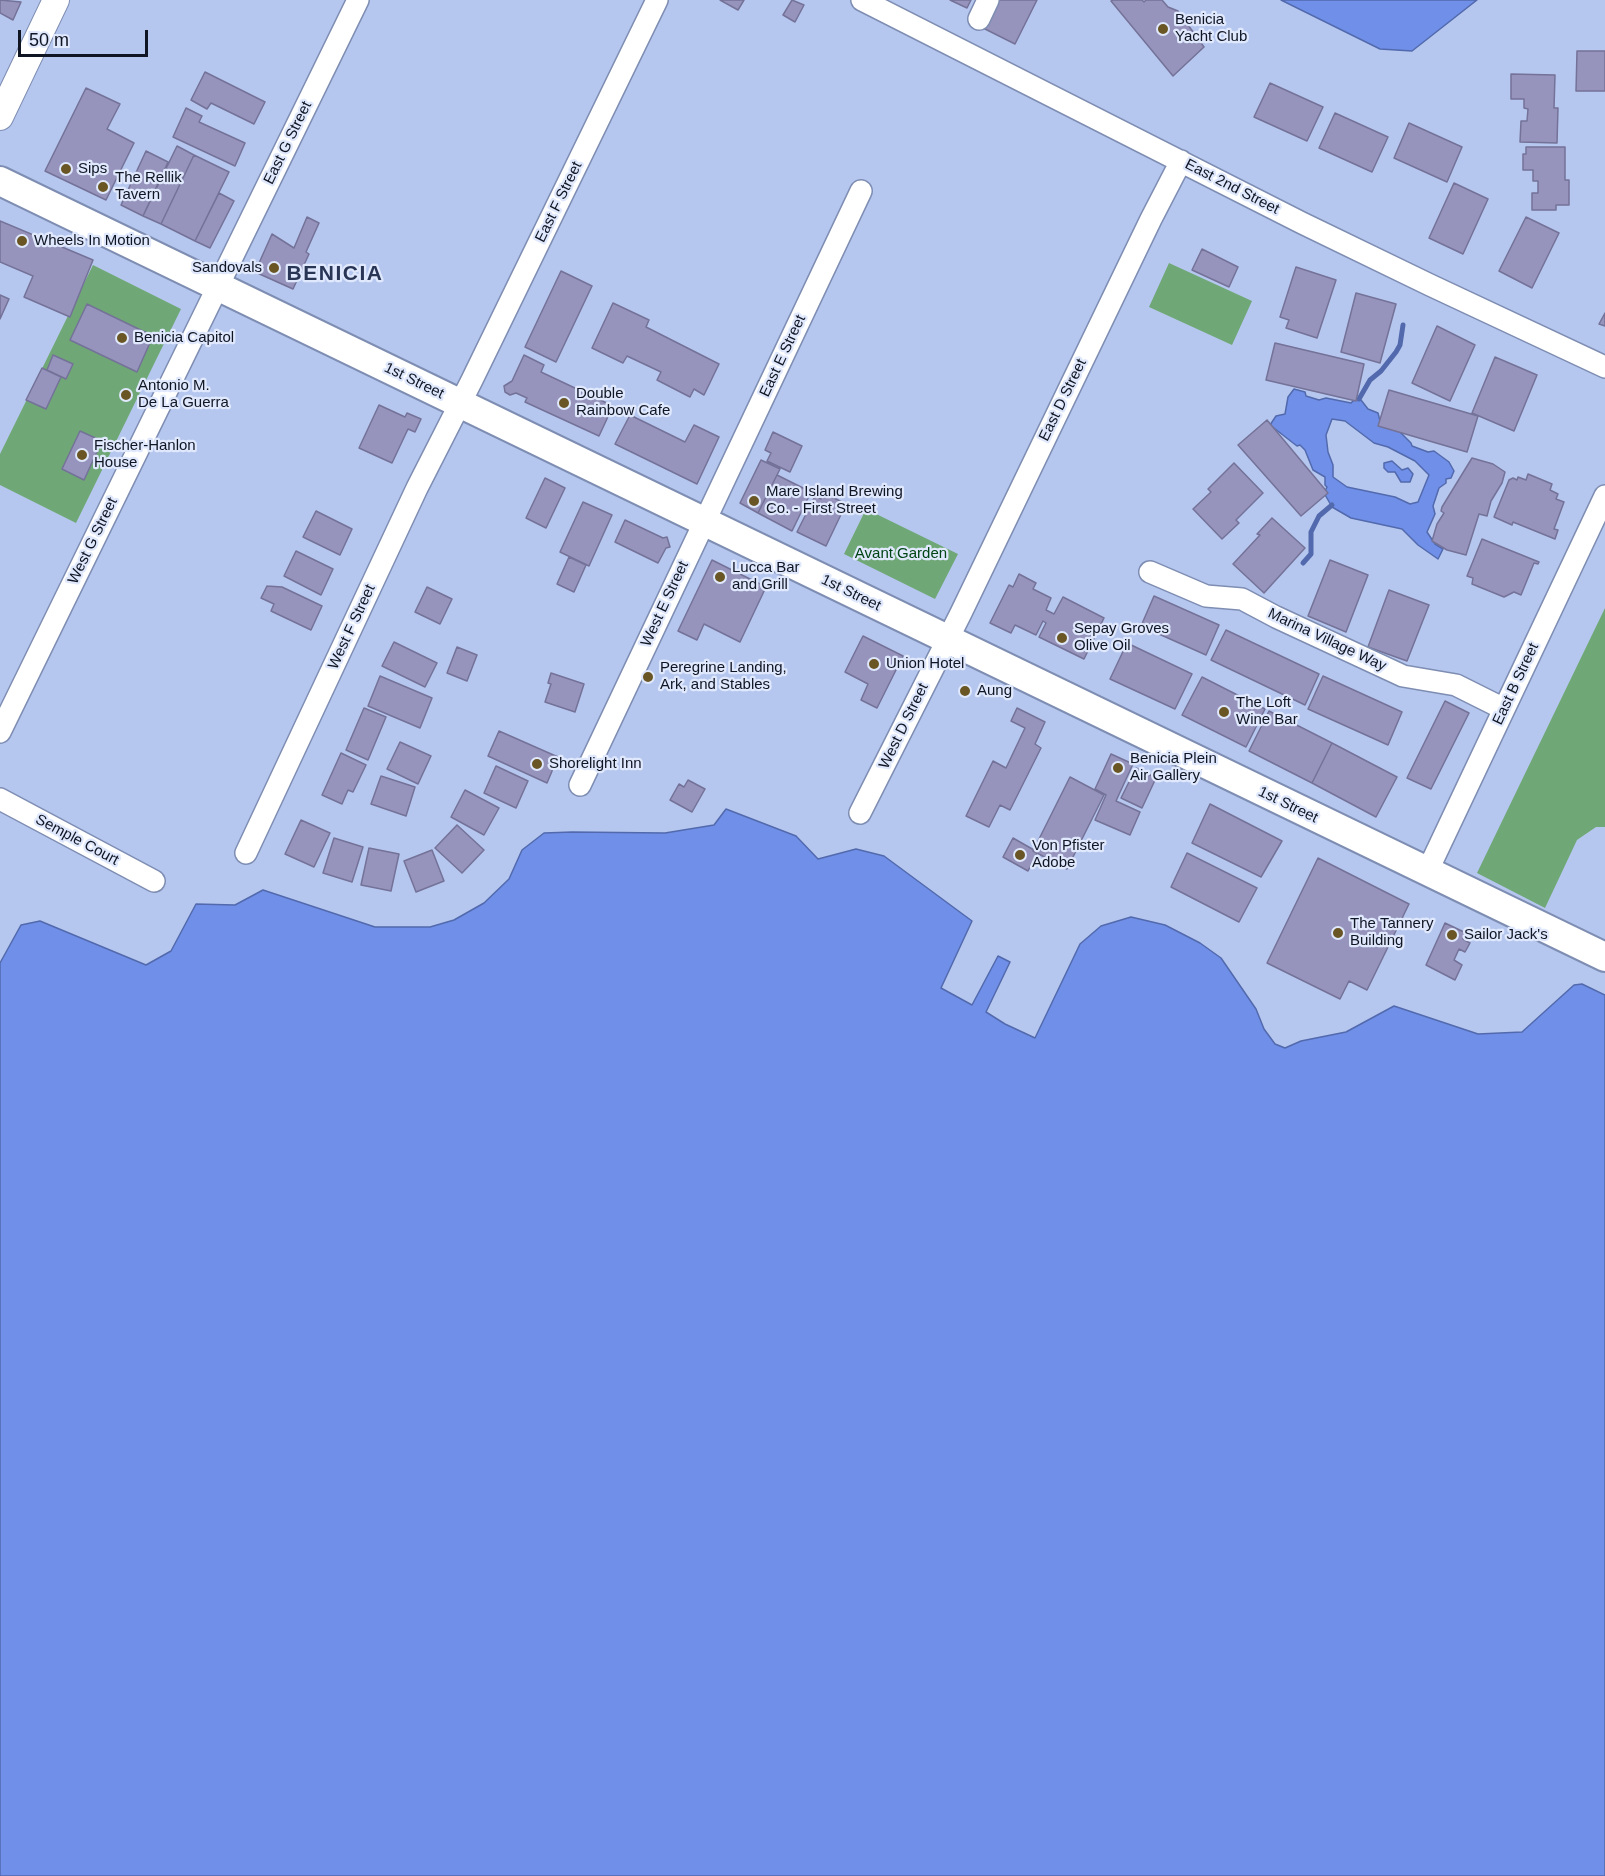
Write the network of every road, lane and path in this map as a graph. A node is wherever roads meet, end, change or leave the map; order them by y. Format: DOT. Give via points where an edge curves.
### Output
graph roads {
  1 [pos="56,0"];
  2 [pos="358,0"];
  3 [pos="657,0"];
  4 [pos="862,0"];
  5 [pos="0,117"];
  6 [pos="1182,161"];
  7 [pos="0,181"];
  8 [pos="861,191"];
  9 [pos="218,286"];
  10 [pos="1605,367"];
  11 [pos="460,403"];
  12 [pos="1605,496"];
  13 [pos="704,521"];
  14 [pos="1150,572"];
  15 [pos="947,639"];
  16 [pos="1504,708"];
  17 [pos="0,732"];
  18 [pos="580,785"];
  19 [pos="0,799"];
  20 [pos="860,813"];
  21 [pos="246,853"];
  22 [pos="1427,872"];
  23 [pos="154,881"];
  24 [pos="1605,957"];
  1 -- 5 [label="street"];
  2 -- 9 [label="street, East G Street"];
  3 -- 11 [label="street, East F Street"];
  4 -- 6 [label="street, East 2nd Street"];
  6 -- 10 [label="street, East 2nd Street"];
  6 -- 15 [label="street, East D Street"];
  7 -- 9 [label="main road, 1st Street"];
  8 -- 13 [label="street, East E Street"];
  9 -- 11 [label="main road, 1st Street"];
  9 -- 17 [label="street, West G Street"];
  11 -- 13 [label="main road, 1st Street"];
  11 -- 21 [label="street, West F Street"];
  12 -- 16 [label="street, East B Street"];
  13 -- 15 [label="main road, 1st Street"];
  13 -- 18 [label="street, West E Street"];
  14 -- 16 [label="street, Marina Village Way" via="1206,596 1242,599 1403,676 1455,685"];
  15 -- 20 [label="street, West D Street"];
  15 -- 22 [label="main road, 1st Street"];
  16 -- 22 [label="street, East B Street"];
  19 -- 23 [label="street, Semple Court"];
  22 -- 24 [label="main road, 1st Street"];
}
